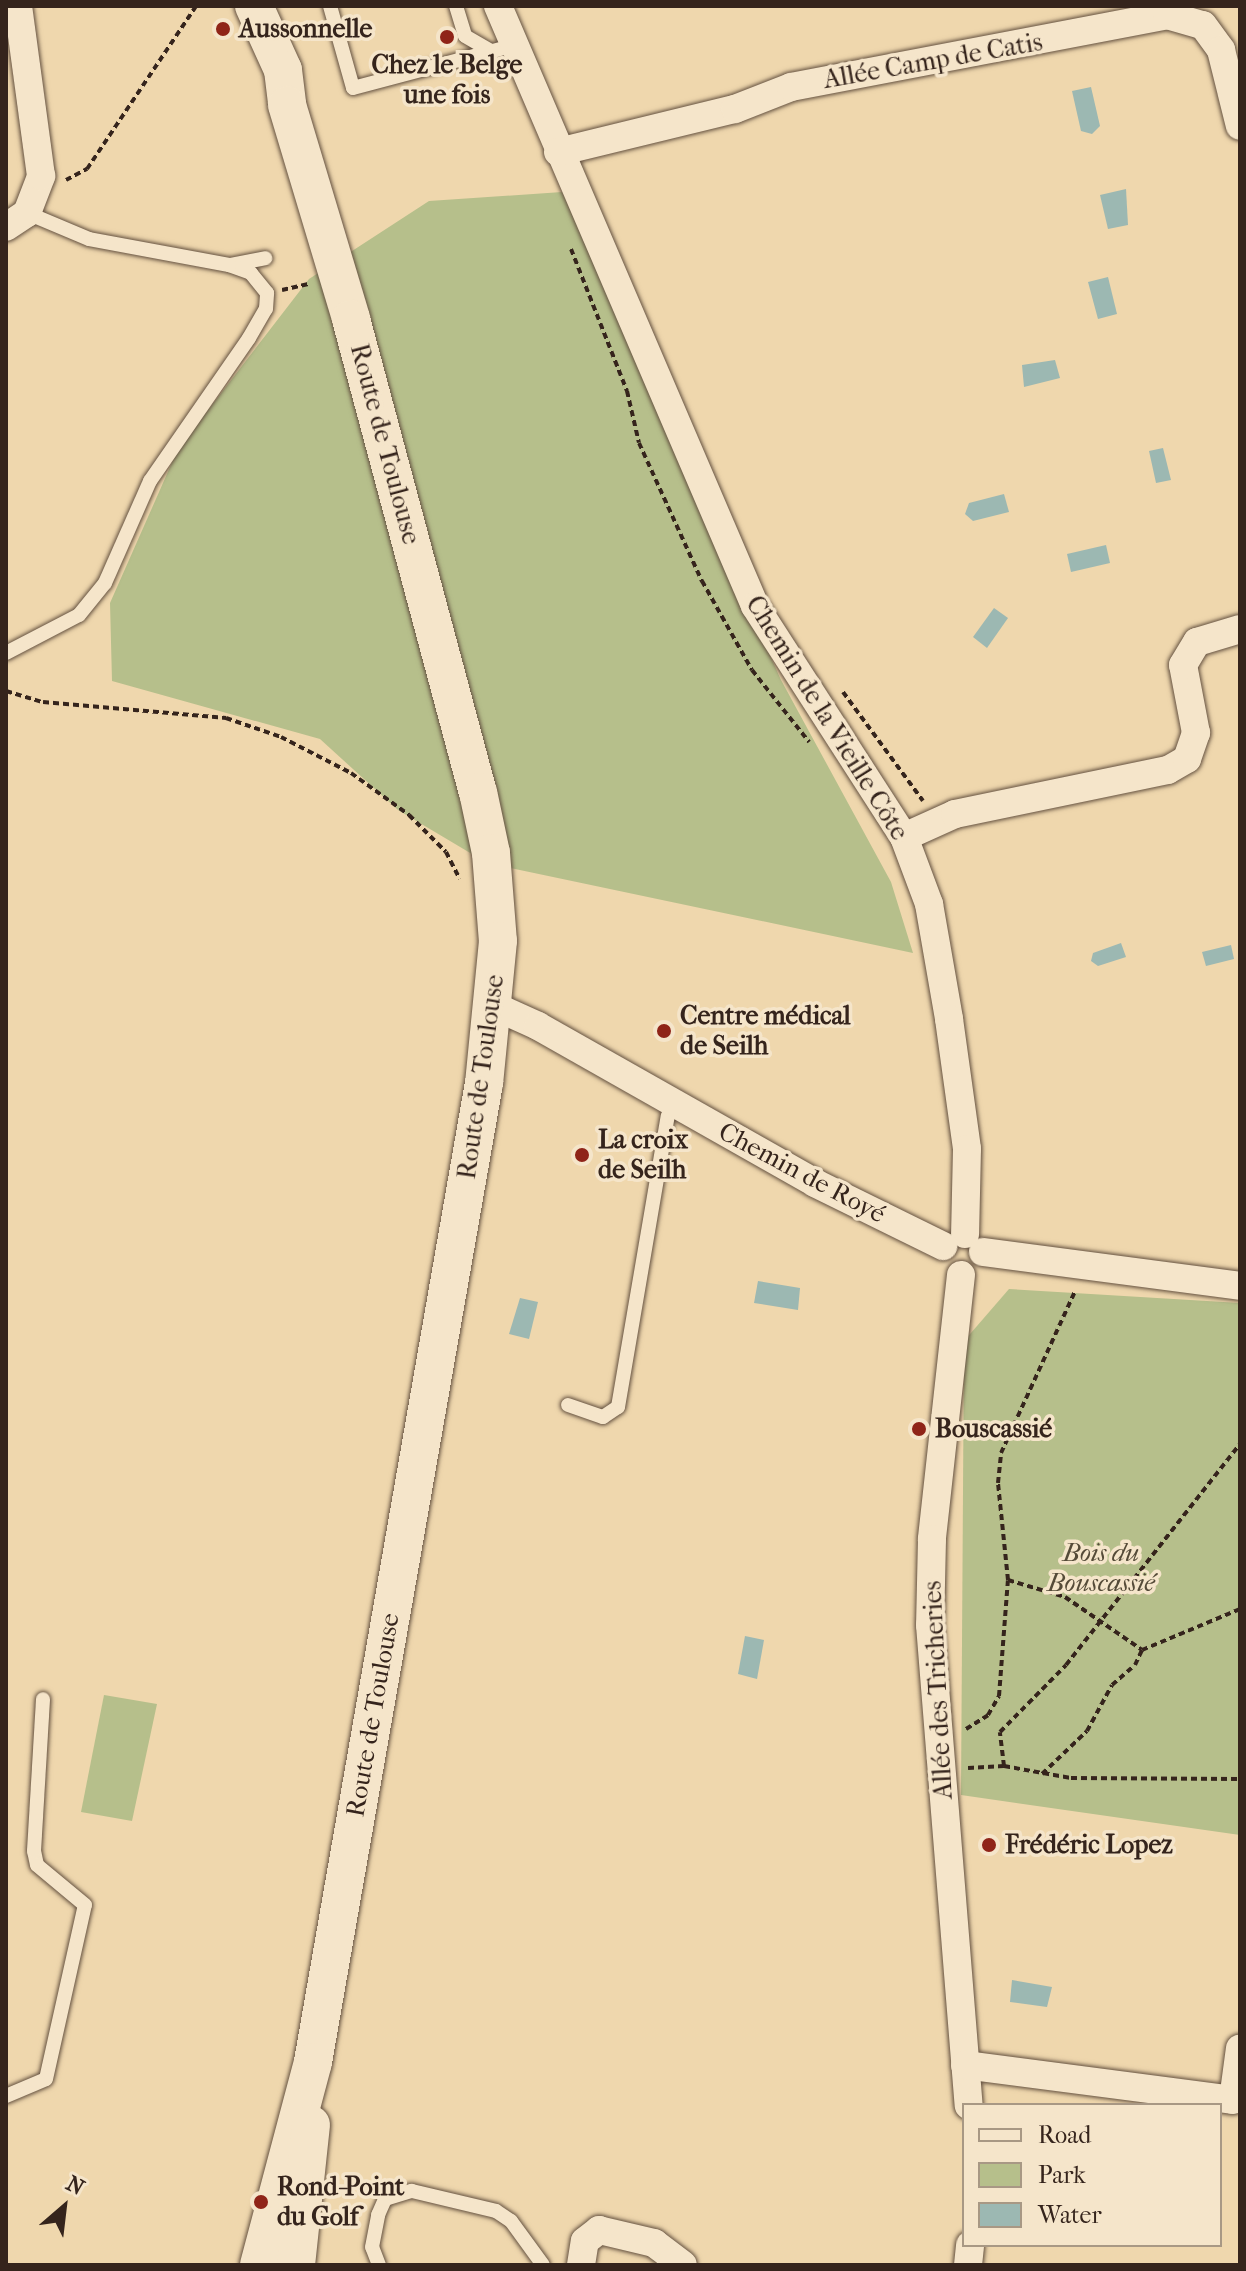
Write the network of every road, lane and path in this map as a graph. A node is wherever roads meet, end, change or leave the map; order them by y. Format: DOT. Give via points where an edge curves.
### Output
graph roads {
  1 [pos="18,6"];
  2 [pos="196,6"];
  3 [pos="235,6"];
  4 [pos="254,6"];
  5 [pos="330,6"];
  6 [pos="456,6"];
  7 [pos="498,6"];
  8 [pos="502,48"];
  9 [pos="287,105"];
  10 [pos="1240,126"];
  11 [pos="558,152"];
  12 [pos="23,212"];
  13 [pos="570,247"];
  14 [pos="265,258"];
  15 [pos="229,265"];
  16 [pos="339,278"];
  17 [pos="267,293"];
  18 [pos="1240,629"];
  19 [pos="6,653"];
  20 [pos="836,684"];
  21 [pos="6,691"];
  22 [pos="812,745"];
  23 [pos="943,822"];
  24 [pos="904,837"];
  25 [pos="465,888"];
  26 [pos="494,1006"];
  27 [pos="675,1104"];
  28 [pos="964,1244"];
  29 [pos="1081,1265"];
  30 [pos="1240,1286"];
  31 [pos="568,1405"];
  32 [pos="1240,1444"];
  33 [pos="1008,1580"];
  34 [pos="1240,1609"];
  35 [pos="1101,1619"];
  36 [pos="1142,1650"];
  37 [pos="43,1699"];
  38 [pos="940,1756"];
  39 [pos="1004,1766"];
  40 [pos="1040,1775"];
  41 [pos="1240,1779"];
  42 [pos="1240,2048"];
  43 [pos="313,2062"];
  44 [pos="965,2065"];
  45 [pos="6,2096"];
  46 [pos="969,2103"];
  47 [pos="259,2265"];
  48 [pos="296,2265"];
  49 [pos="379,2265"];
  50 [pos="543,2265"];
  51 [pos="581,2265"];
  52 [pos="683,2265"];
  1 -- 12 [label="street" via="41,176"];
  2 -- 12 [label="path" via="87,169"];
  3 -- 9 [label="main road, Route de Toulouse"];
  4 -- 9 [label="main road, Route de Toulouse" via="283,70"];
  5 -- 8 [label="lane" via="353,88"];
  6 -- 8 [label="lane" via="465,36"];
  7 -- 8 [label="street, Chemin de la Vieille Côte"];
  8 -- 11 [label="street, Chemin de la Vieille Côte"];
  9 -- 16 [label="main road, Route de Toulouse"];
  10 -- 11 [label="street, Allée Camp de Catis" via="1221,50 1203,25 1167,15 791,87 735,109"];
  11 -- 24 [label="street, Chemin de la Vieille Côte" via="755,606"];
  12 -- 15 [label="lane" via="89,239"];
  13 -- 22 [label="path" via="627,391 639,443 702,581 752,670"];
  14 -- 15 [label="lane"];
  15 -- 17 [label="lane" via="251,273"];
  16 -- 17 [label="path"];
  16 -- 26 [label="main road, Route de Toulouse" via="485,823 498,902"];
  17 -- 19 [label="lane" via="266,309 249,338 150,481 105,583 79,615"];
  18 -- 23 [label="street" via="1197,642 1188,651 1183,665 1196,733 1187,759 1168,770 973,809"];
  20 -- 23 [label="path"];
  21 -- 25 [label="path" via="43,702 226,718 281,737 351,773 409,815 446,852"];
  23 -- 24 [label="street"];
  24 -- 28 [label="street, Chemin de la Vieille Côte" via="929,904 949,1019 967,1149"];
  26 -- 27 [label="street, Chemin de Royé"];
  26 -- 43 [label="main road, Route de Toulouse"];
  27 -- 28 [label="street, Chemin de Royé" via="815,1183"];
  27 -- 31 [label="lane" via="668,1116 618,1407 603,1417"];
  28 -- 29 [label="street"];
  28 -- 38 [label="street, Allée des Tricheries" via="947,1268 961,1275 932,1539 930,1639"];
  29 -- 30 [label="street"];
  29 -- 33 [label="path" via="1076,1288 1001,1453 998,1483"];
  32 -- 35 [label="path"];
  33 -- 35 [label="path" via="1065,1597"];
  33 -- 38 [label="path" via="999,1696 988,1715"];
  34 -- 36 [label="path"];
  35 -- 36 [label="path"];
  35 -- 39 [label="path" via="1066,1665 1000,1732"];
  36 -- 40 [label="path" via="1135,1665 1112,1685 1087,1731"];
  37 -- 45 [label="lane" via="34,1851 37,1865 85,1905 46,2079"];
  38 -- 39 [label="path"];
  38 -- 44 [label="street, Allée des Tricheries"];
  39 -- 40 [label="path"];
  40 -- 41 [label="path"];
  42 -- 44 [label="street" via="1233,2100"];
  43 -- 47 [label="main road, Route de Toulouse"];
  43 -- 48 [label="main road, Route de Toulouse" via="310,2156"];
  44 -- 46 [label="street, Allée des Tricheries"];
  49 -- 50 [label="lane" via="372,2247 385,2199 412,2191 496,2211 511,2221"];
  51 -- 52 [label="street" via="585,2241 599,2230 654,2243"];
}
